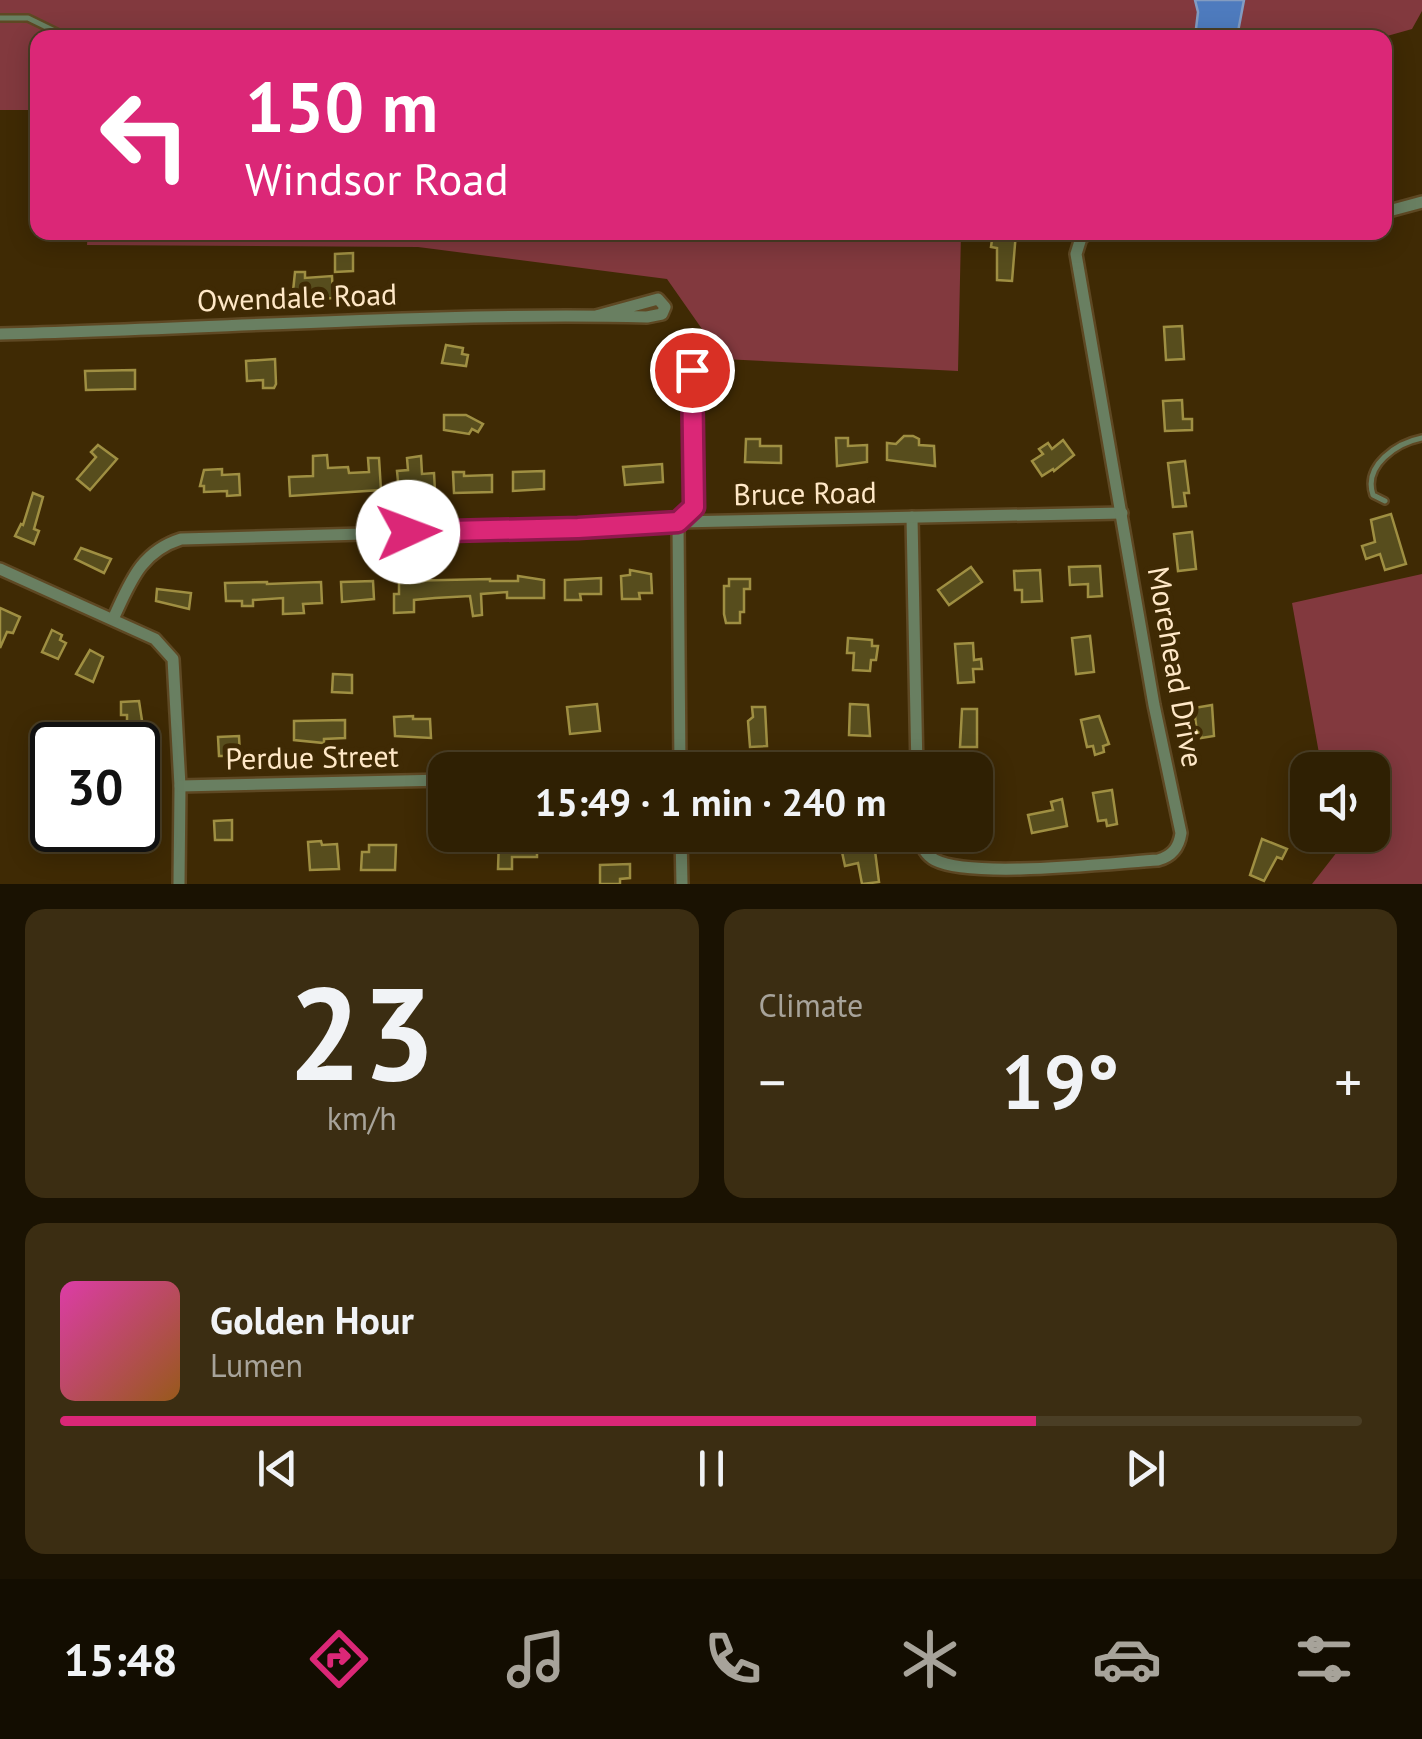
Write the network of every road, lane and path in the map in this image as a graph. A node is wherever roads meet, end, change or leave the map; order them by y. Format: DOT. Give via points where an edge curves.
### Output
graph roads {
  1 [pos="0,18"];
  2 [pos="53,30"];
  3 [pos="1422,202"];
  4 [pos="1392,210"];
  5 [pos="1080,240"];
  6 [pos="596,316"];
  7 [pos="0,334"];
  8 [pos="692,370"];
  9 [pos="1422,438"];
  10 [pos="1385,501"];
  11 [pos="1122,513"];
  12 [pos="912,516"];
  13 [pos="678,522"];
  14 [pos="0,569"];
  15 [pos="113,619"];
  16 [pos="680,752"];
  17 [pos="917,752"];
  18 [pos="428,780"];
  19 [pos="180,786"];
  20 [pos="681,852"];
  21 [pos="928,852"];
  22 [pos="178,884"];
  23 [pos="682,884"];
  1 -- 2 [label="lane" via="28,18"];
  3 -- 4 [label="street"];
  5 -- 11 [label="street, Morehead Drive" via="1076,254"];
  6 -- 6 [label="street, Owendale Road" via="658,299 665,307 657,316"];
  6 -- 7 [label="street, Owendale Road"];
  8 -- 13 [label="street" via="694,507"];
  9 -- 10 [label="lane" via="1394,447 1372,478 1373,495"];
  11 -- 12 [label="street, Bruce Road"];
  11 -- 21 [label="street, Morehead Drive" via="1180,843 1169,856 1136,861 1004,868 938,862"];
  12 -- 13 [label="street, Bruce Road"];
  12 -- 17 [label="street"];
  13 -- 15 [label="street, Bruce Road" via="182,539 141,562"];
  13 -- 16 [label="street"];
  14 -- 15 [label="street"];
  15 -- 19 [label="street" via="156,639 173,659"];
  18 -- 19 [label="street, Perdue Street"];
  19 -- 22 [label="street"];
  20 -- 23 [label="street"];
}
